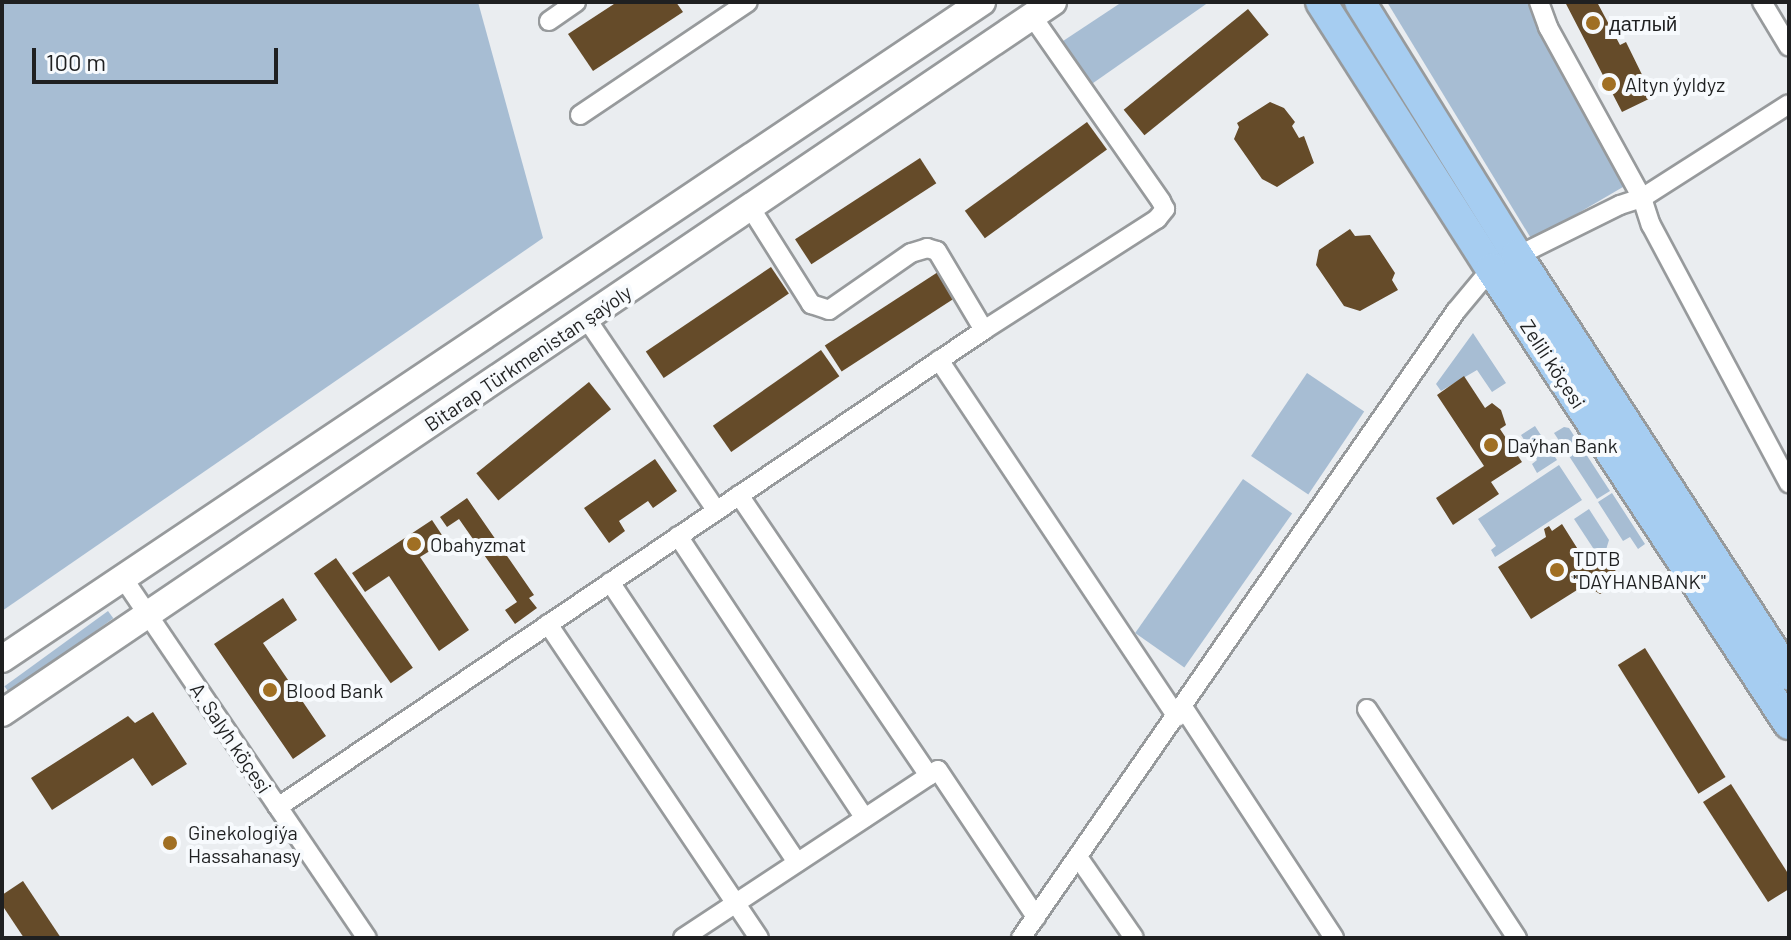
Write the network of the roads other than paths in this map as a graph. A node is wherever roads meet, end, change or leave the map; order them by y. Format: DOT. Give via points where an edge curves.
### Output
graph roads {
  1 [pos="576,2"];
  2 [pos="982,2"];
  3 [pos="1298,2"];
  4 [pos="1321,2"];
  5 [pos="1360,2"];
  6 [pos="1539,2"];
  7 [pos="1762,2"];
  8 [pos="735,5"];
  9 [pos="1043,9"];
  10 [pos="549,21"];
  11 [pos="1789,47"];
  12 [pos="1375,87"];
  13 [pos="1789,104"];
  14 [pos="580,115"];
  15 [pos="1642,198"];
  16 [pos="750,207"];
  17 [pos="1504,262"];
  18 [pos="586,318"];
  19 [pos="984,330"];
  20 [pos="939,360"];
  21 [pos="1789,483"];
  22 [pos="739,495"];
  23 [pos="716,510"];
  24 [pos="678,536"];
  25 [pos="123,578"];
  26 [pos="610,582"];
  27 [pos="148,615"];
  28 [pos="548,624"];
  29 [pos="2,659"];
  30 [pos="1789,675"];
  31 [pos="1367,709"];
  32 [pos="1180,712"];
  33 [pos="2,713"];
  34 [pos="1789,724"];
  35 [pos="929,776"];
  36 [pos="278,807"];
  37 [pos="865,818"];
  38 [pos="1078,857"];
  39 [pos="797,862"];
  40 [pos="735,903"];
  41 [pos="1036,917"];
  42 [pos="367,938"];
  43 [pos="683,938"];
  44 [pos="759,938"];
  45 [pos="1021,938"];
  46 [pos="1134,938"];
  47 [pos="1334,938"];
  48 [pos="1517,938"];
  1 -- 10 [label="street"];
  2 -- 25 [label="main road"];
  3 -- 12 [label="main road" via="1357,85"];
  4 -- 12 [label="main road, Zelili köçesi"];
  5 -- 17 [label="main road, Zelili köçesi"];
  6 -- 15 [label="street"];
  7 -- 11 [label="street"];
  8 -- 14 [label="street"];
  9 -- 16 [label="main road, Bitarap Türkmenistan şaýoly"];
  9 -- 19 [label="street" via="1165,209"];
  12 -- 17 [label="main road, Zelili köçesi"];
  13 -- 15 [label="street"];
  15 -- 17 [label="street"];
  15 -- 21 [label="street" via="1651,225"];
  16 -- 18 [label="main road, Bitarap Türkmenistan şaýoly"];
  16 -- 19 [label="street" via="811,304 829,310 911,253 927,248 937,251"];
  17 -- 30 [label="main road, Zelili köçesi"];
  17 -- 32 [label="street" via="1456,311"];
  17 -- 34 [label="main road, Zelili köçesi"];
  18 -- 23 [label="street"];
  18 -- 27 [label="main road, Bitarap Türkmenistan şaýoly"];
  19 -- 20 [label="street"];
  20 -- 22 [label="street"];
  20 -- 32 [label="street"];
  22 -- 23 [label="street"];
  22 -- 35 [label="street"];
  23 -- 24 [label="street"];
  24 -- 26 [label="street"];
  24 -- 37 [label="street"];
  25 -- 27 [label="street, A. Salyh köçesi"];
  25 -- 29 [label="main road"];
  26 -- 28 [label="street"];
  26 -- 39 [label="street"];
  27 -- 33 [label="main road, Bitarap Türkmenistan şaýoly"];
  27 -- 36 [label="street, A. Salyh köçesi"];
  28 -- 36 [label="street"];
  28 -- 40 [label="street"];
  31 -- 48 [label="street"];
  32 -- 38 [label="street"];
  32 -- 47 [label="street"];
  35 -- 37 [label="street"];
  35 -- 41 [label="street" via="938,770"];
  36 -- 42 [label="street, A. Salyh köçesi"];
  37 -- 39 [label="street"];
  38 -- 41 [label="street"];
  38 -- 46 [label="street"];
  39 -- 40 [label="street"];
  40 -- 43 [label="street"];
  40 -- 44 [label="street"];
  41 -- 45 [label="street"];
}
